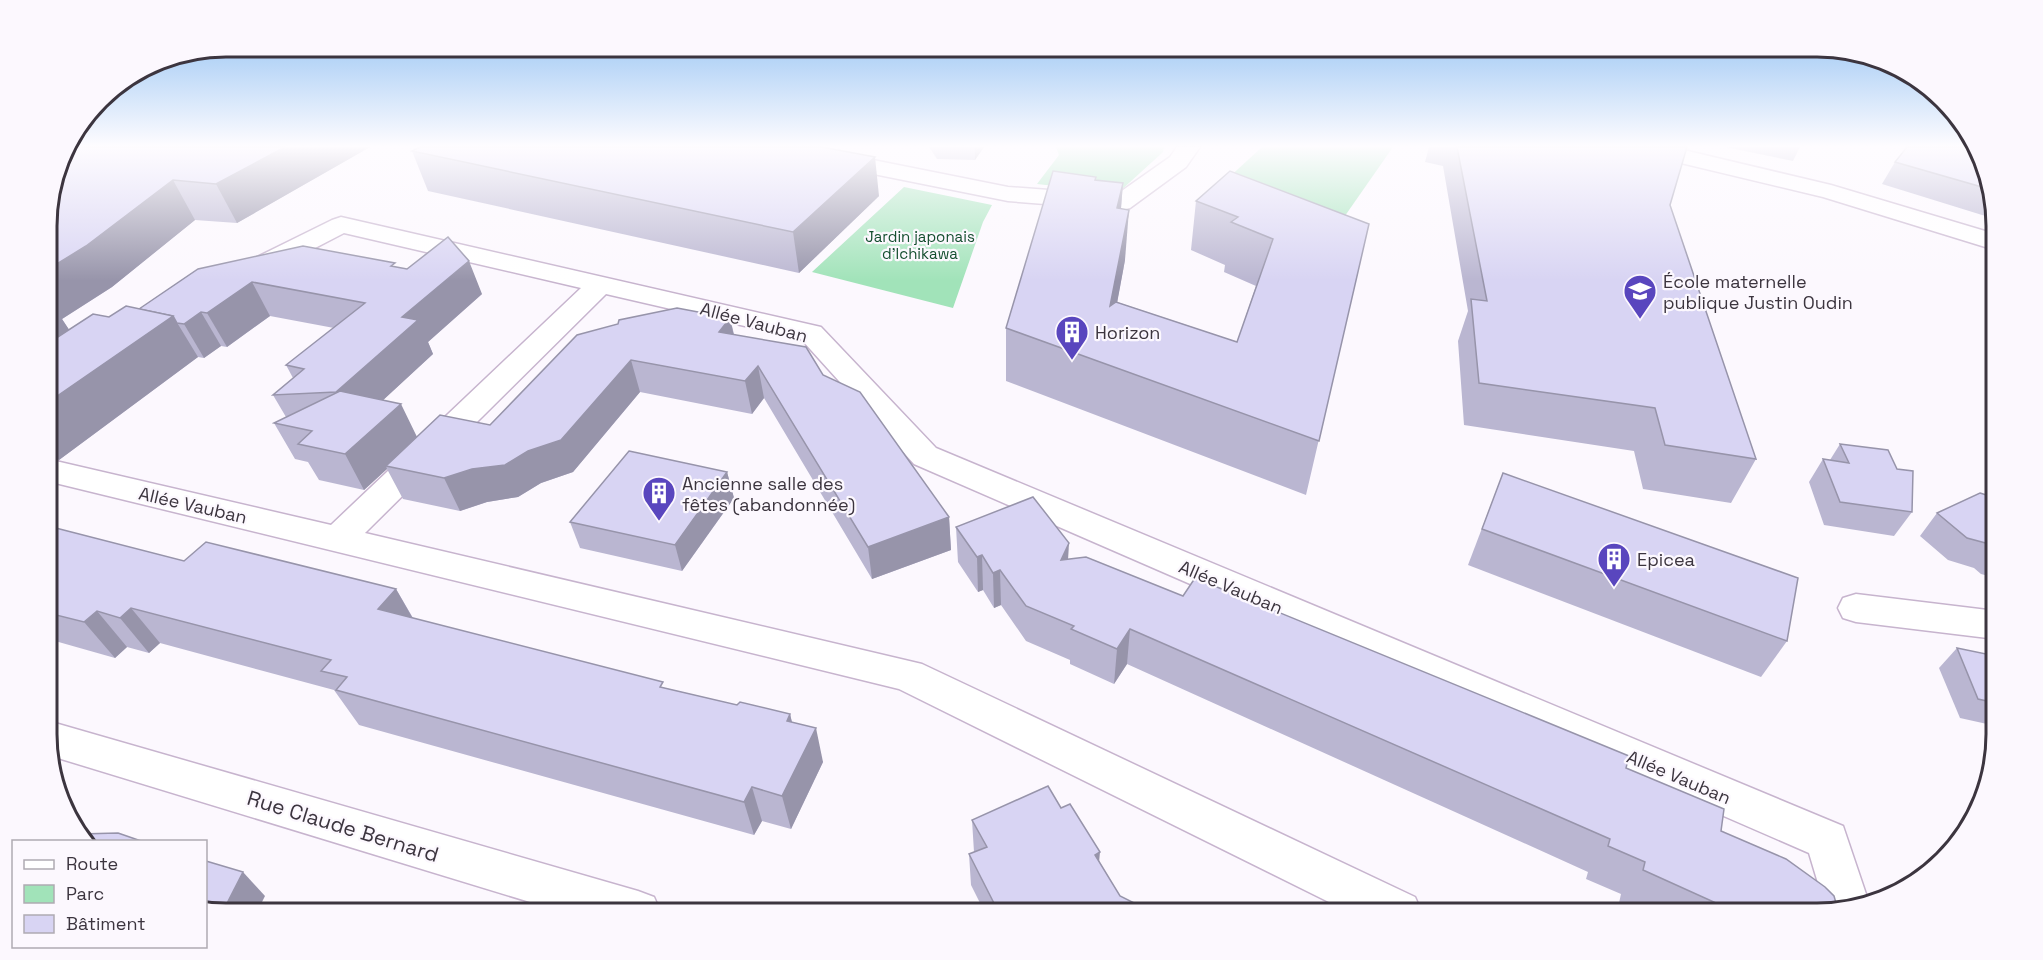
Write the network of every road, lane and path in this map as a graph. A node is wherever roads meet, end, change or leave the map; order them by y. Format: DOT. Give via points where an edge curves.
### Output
graph roads {
  1 [pos="997,192"];
  2 [pos="1137,192"];
  3 [pos="1830,192"];
  4 [pos="1986,239"];
  5 [pos="224,283"];
  6 [pos="600,285"];
  7 [pos="57,472"];
  8 [pos="338,540"];
  9 [pos="1856,608"];
  10 [pos="1986,624"];
  11 [pos="57,741"];
  12 [pos="1844,901"];
  13 [pos="604,903"];
  14 [pos="1378,903"];
  1 -- 2 [label="street" via="1121,203"];
  3 -- 4 [label="street"];
  5 -- 6 [label="street, Allée Vauban" via="341,225"];
  6 -- 8 [label="street"];
  6 -- 12 [label="street, Allée Vauban" via="811,333 925,456 1827,840"];
  7 -- 8 [label="street, Allée Vauban"];
  8 -- 14 [label="street, Allée Vauban" via="908,675"];
  9 -- 10 [label="street"];
  11 -- 13 [label="street, Rue Claude Bernard"];
}
